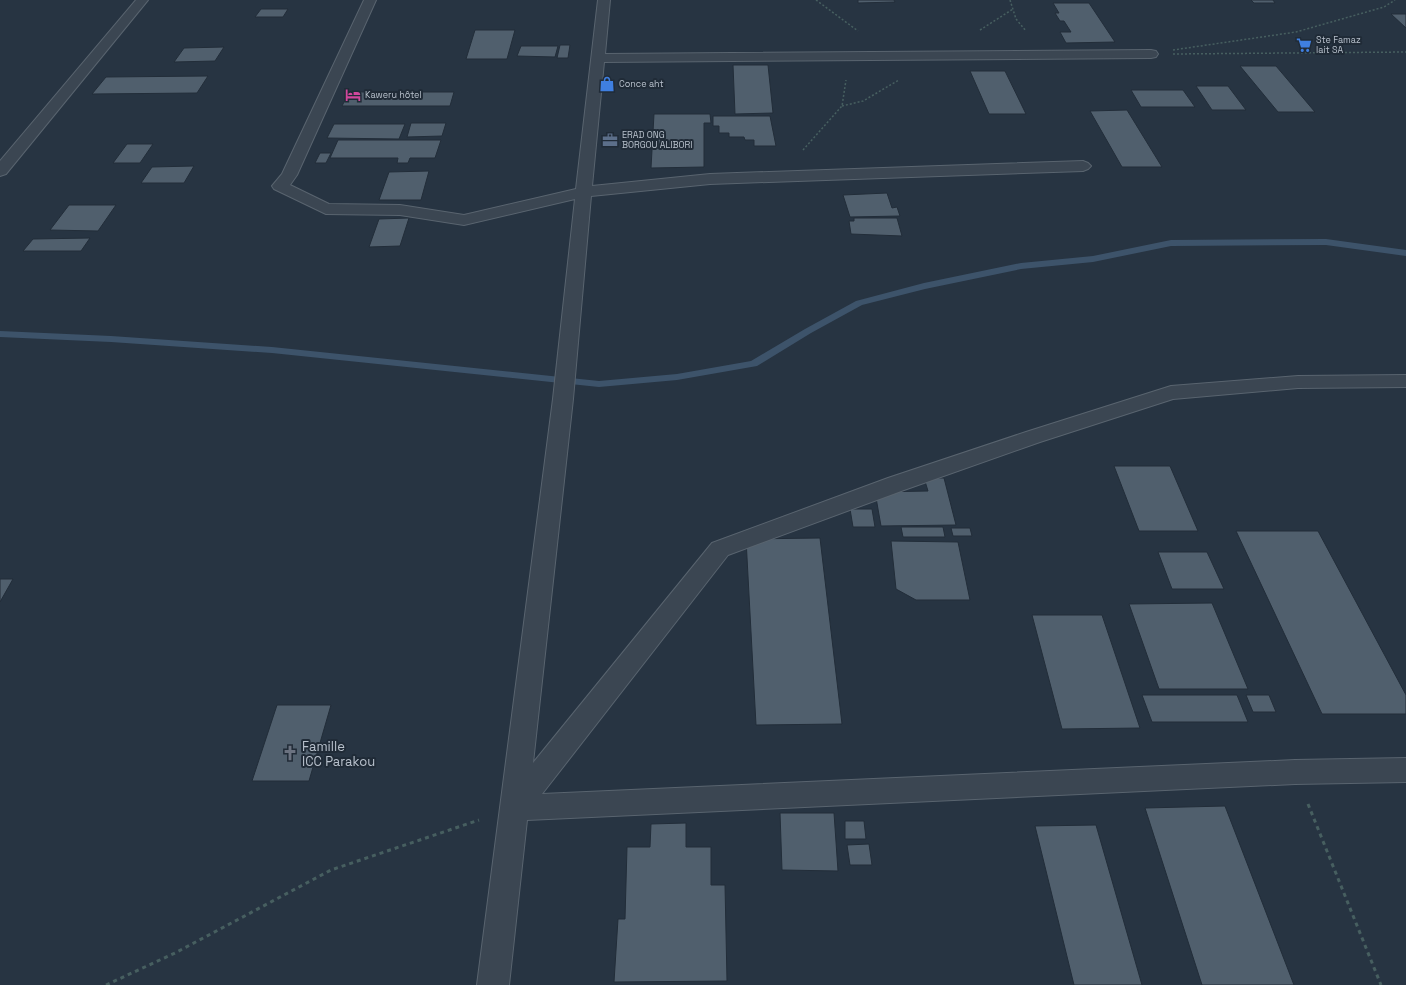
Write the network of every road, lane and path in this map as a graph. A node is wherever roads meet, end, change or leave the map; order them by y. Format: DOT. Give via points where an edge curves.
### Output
graph roads {
  1 [pos="142,0"];
  2 [pos="370,0"];
  3 [pos="604,0"];
  4 [pos="1395,0"];
  5 [pos="1406,52"];
  6 [pos="1151,54"];
  7 [pos="876,56"];
  8 [pos="598,58"];
  9 [pos="1083,166"];
  10 [pos="0,171"];
  11 [pos="780,176"];
  12 [pos="584,192"];
  13 [pos="1406,381"];
  14 [pos="1406,770"];
  15 [pos="1295,772"];
  16 [pos="514,808"];
  17 [pos="106,985"];
  18 [pos="493,985"];
  19 [pos="1381,985"];
  1 -- 10 [label="street"];
  2 -- 12 [label="street" via="292,168 280,186 326,209 400,210 464,220"];
  3 -- 8 [label="street"];
  4 -- 6 [label="path" via="1384,7 1296,32"];
  5 -- 6 [label="path"];
  6 -- 7 [label="street"];
  7 -- 8 [label="street"];
  7 -- 11 [label="path" via="846,74 842,106"];
  8 -- 12 [label="street"];
  9 -- 11 [label="street"];
  11 -- 12 [label="street" via="710,179"];
  12 -- 16 [label="street" via="563,399"];
  13 -- 16 [label="street" via="1298,382 1171,393 896,484 720,549"];
  14 -- 15 [label="street"];
  15 -- 16 [label="street"];
  15 -- 19 [label="path"];
  16 -- 17 [label="path" via="331,870 175,953"];
  16 -- 18 [label="street"];
}
